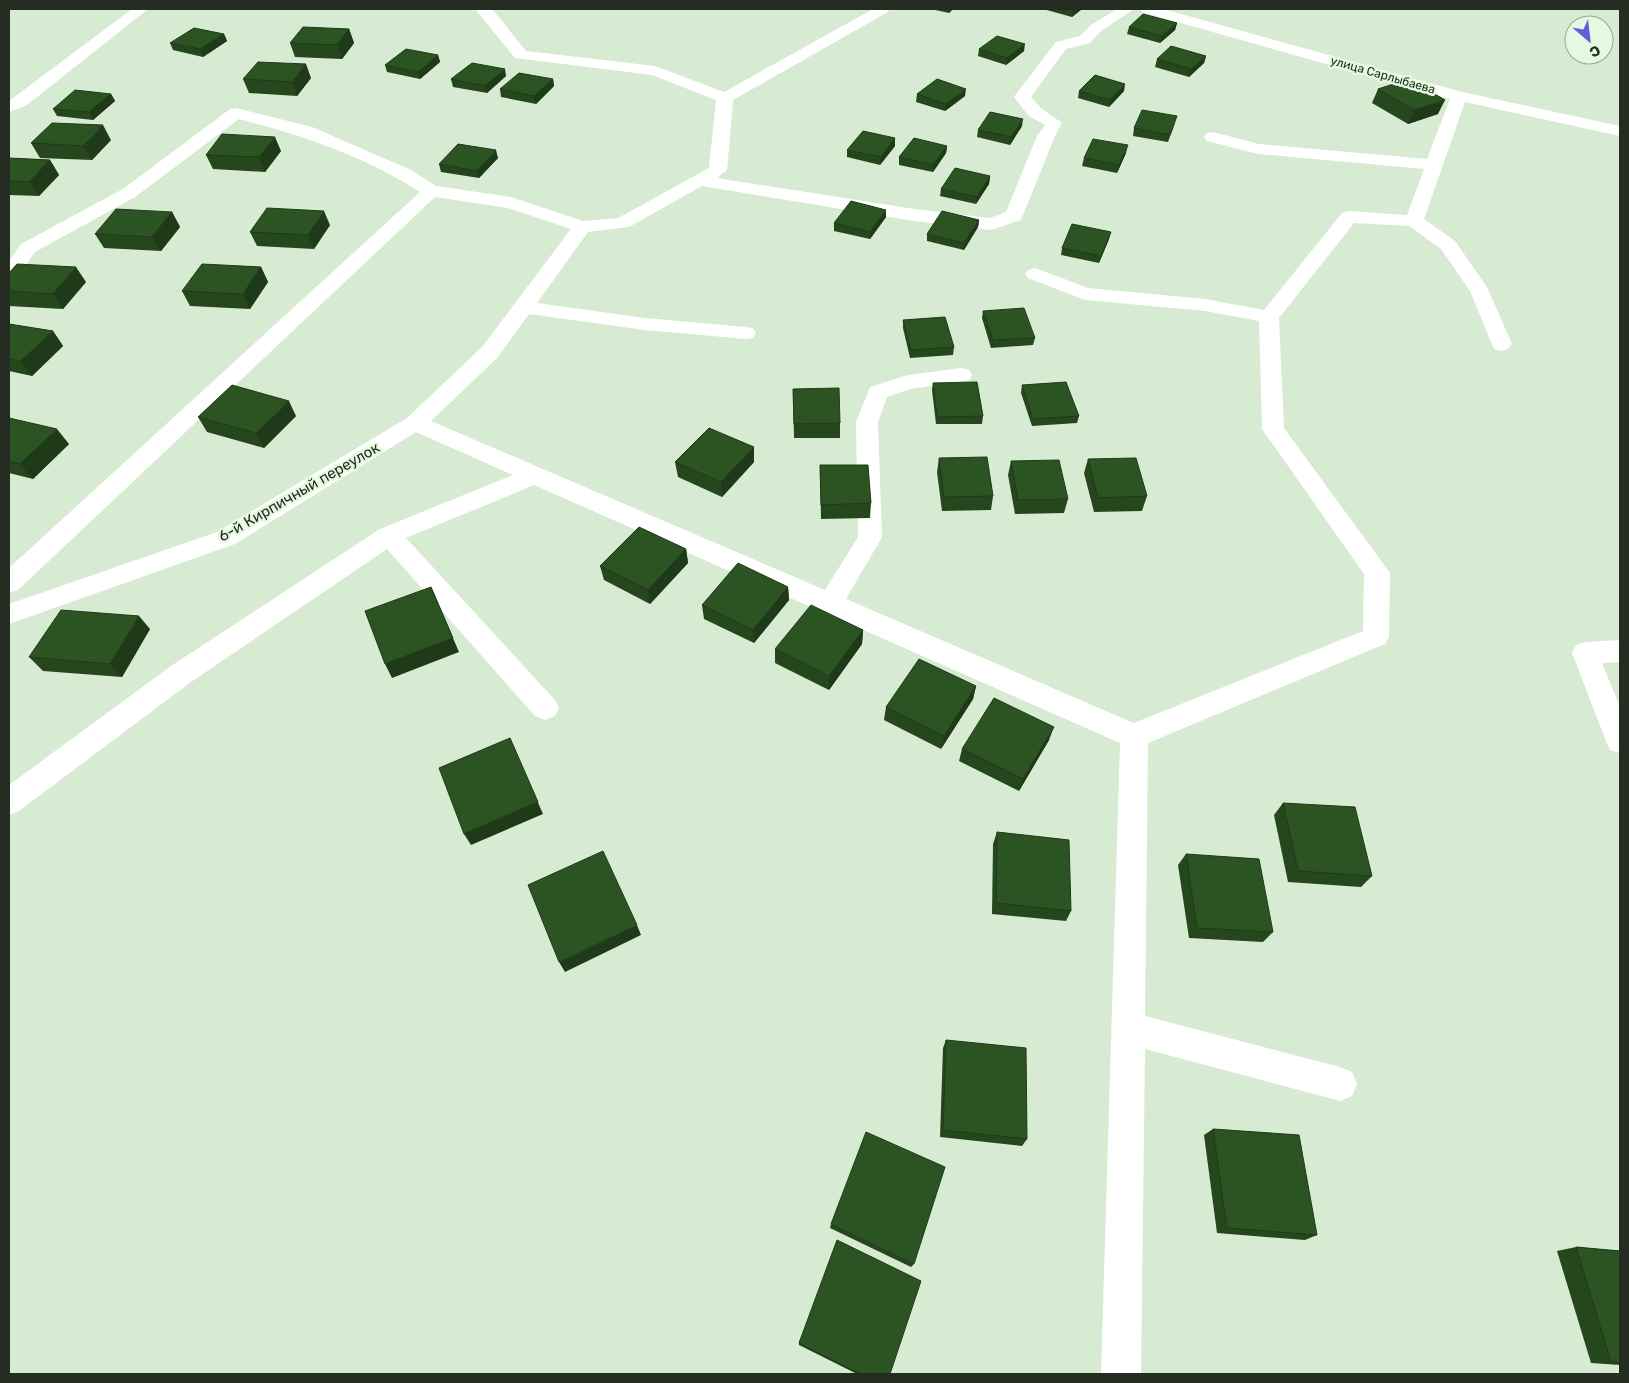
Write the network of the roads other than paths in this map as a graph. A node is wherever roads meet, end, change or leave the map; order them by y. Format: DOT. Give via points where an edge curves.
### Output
graph roads {
  1 [pos="141,9"];
  2 [pos="482,9"];
  3 [pos="883,9"];
  4 [pos="1127,9"];
  5 [pos="1147,9"];
  6 [pos="1459,96"];
  7 [pos="725,98"];
  8 [pos="9,107"];
  9 [pos="1620,132"];
  10 [pos="1213,137"];
  11 [pos="1434,165"];
  12 [pos="699,180"];
  13 [pos="431,191"];
  14 [pos="1414,221"];
  15 [pos="582,227"];
  16 [pos="1035,274"];
  17 [pos="9,275"];
  18 [pos="523,307"];
  19 [pos="1269,318"];
  20 [pos="746,333"];
  21 [pos="1501,344"];
  22 [pos="961,375"];
  23 [pos="415,423"];
  24 [pos="535,475"];
  25 [pos="389,535"];
  26 [pos="9,583"];
  27 [pos="830,604"];
  28 [pos="9,614"];
  29 [pos="1620,651"];
  30 [pos="545,708"];
  31 [pos="1134,736"];
  32 [pos="1620,741"];
  33 [pos="9,802"];
  34 [pos="1128,1028"];
  35 [pos="1340,1084"];
  36 [pos="1121,1374"];
  1 -- 8 [label="street"];
  2 -- 7 [label="street" via="521,55 655,71"];
  3 -- 7 [label="street"];
  4 -- 12 [label="street" via="1096,28 1085,40 1061,45 1022,97 1035,112 1054,123 1014,216 991,224 972,222"];
  5 -- 6 [label="street, улица Сарлыбаева"];
  6 -- 9 [label="street, улица Сарлыбаева"];
  6 -- 11 [label="street"];
  7 -- 12 [label="street" via="718,170"];
  10 -- 11 [label="street" via="1258,149"];
  11 -- 14 [label="street"];
  12 -- 15 [label="street" via="622,223"];
  13 -- 15 [label="street" via="511,203"];
  13 -- 17 [label="street" via="405,174 306,131 236,113 129,193 28,248"];
  13 -- 26 [label="street"];
  14 -- 19 [label="street" via="1349,217"];
  14 -- 21 [label="street" via="1448,246 1480,292"];
  15 -- 18 [label="street, 6-й Кирпичный переулок"];
  16 -- 19 [label="street" via="1085,294 1205,305"];
  18 -- 20 [label="street" via="645,324"];
  18 -- 23 [label="street, 6-й Кирпичный переулок" via="490,352"];
  19 -- 31 [label="street" via="1273,429 1377,573 1376,637"];
  22 -- 27 [label="street" via="908,382 878,392 867,422 870,537"];
  23 -- 24 [label="street"];
  23 -- 28 [label="street, 6-й Кирпичный переулок" via="226,538"];
  24 -- 25 [label="street"];
  24 -- 27 [label="street"];
  25 -- 30 [label="street"];
  25 -- 33 [label="street" via="181,674"];
  27 -- 31 [label="street"];
  29 -- 32 [label="street" via="1585,653"];
  31 -- 34 [label="street"];
  34 -- 35 [label="street"];
  34 -- 36 [label="street"];
}
